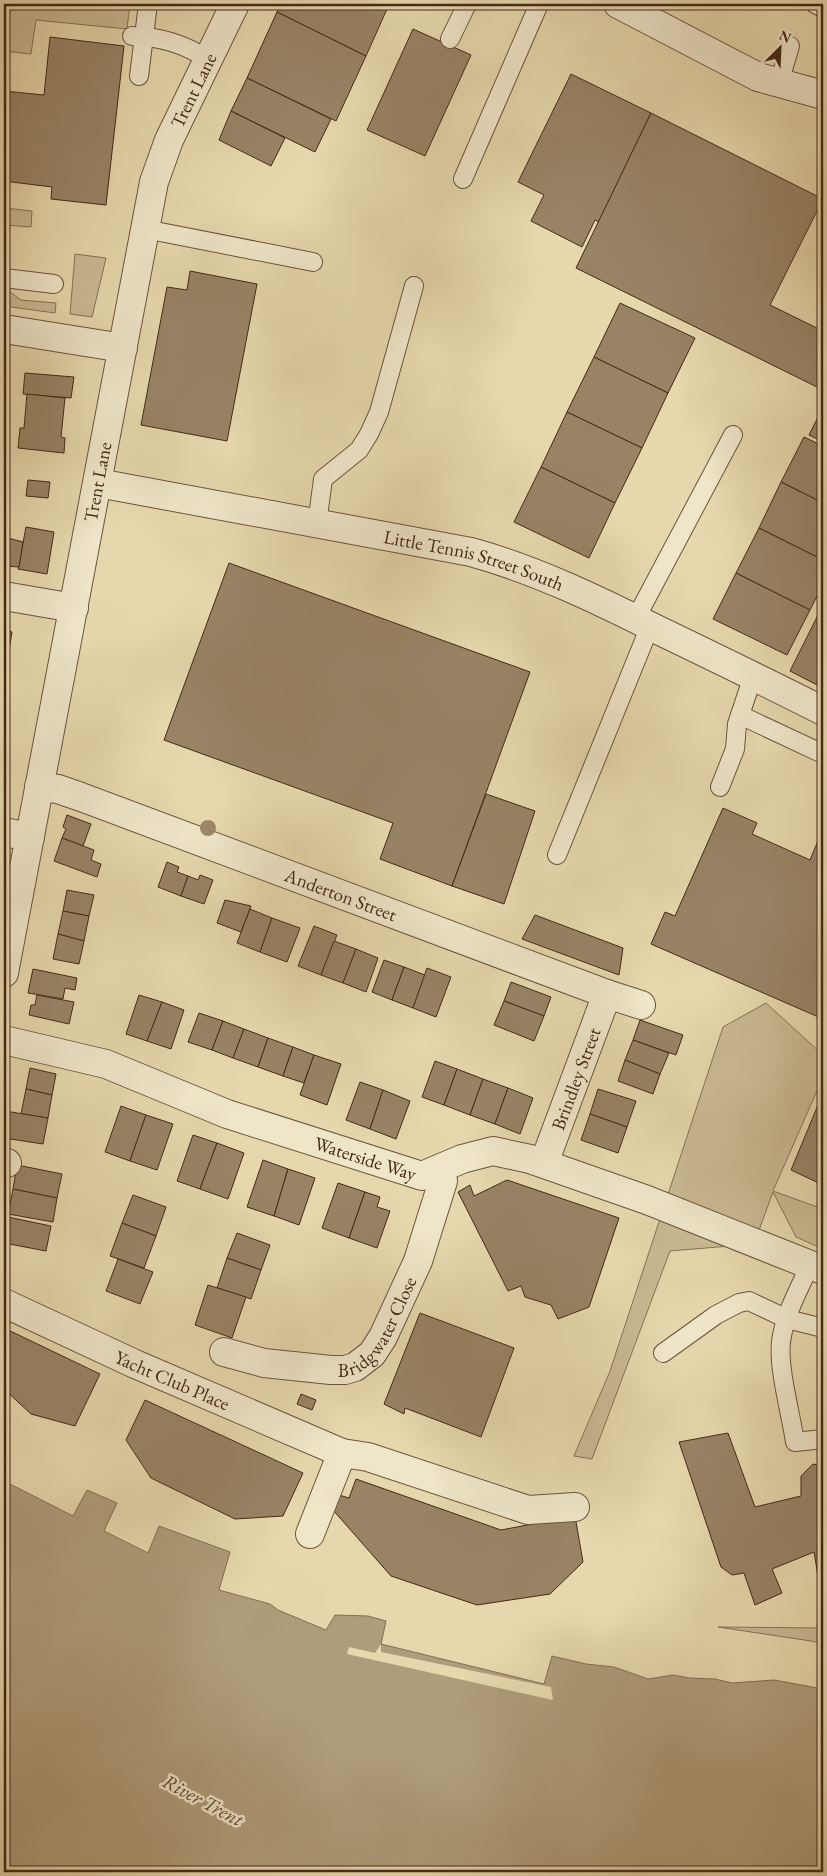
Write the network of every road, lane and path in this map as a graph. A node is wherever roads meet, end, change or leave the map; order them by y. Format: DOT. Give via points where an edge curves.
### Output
graph roads {
  1 [pos="148,4"];
  2 [pos="235,4"];
  3 [pos="467,4"];
  4 [pos="539,4"];
  5 [pos="618,4"];
  6 [pos="815,4"];
  7 [pos="823,8"];
  8 [pos="138,36"];
  9 [pos="450,39"];
  10 [pos="790,46"];
  11 [pos="208,59"];
  12 [pos="139,76"];
  13 [pos="779,83"];
  14 [pos="823,95"];
  15 [pos="463,179"];
  16 [pos="145,229"];
  17 [pos="313,262"];
  18 [pos="4,278"];
  19 [pos="54,284"];
  20 [pos="414,286"];
  21 [pos="4,328"];
  22 [pos="123,348"];
  23 [pos="733,435"];
  24 [pos="98,483"];
  25 [pos="317,524"];
  26 [pos="4,596"];
  27 [pos="74,608"];
  28 [pos="643,622"];
  29 [pos="753,676"];
  30 [pos="823,710"];
  31 [pos="740,715"];
  32 [pos="823,754"];
  33 [pos="39,787"];
  34 [pos="720,787"];
  35 [pos="17,834"];
  36 [pos="557,855"];
  37 [pos="4,968"];
  38 [pos="607,994"];
  39 [pos="641,1005"];
  40 [pos="4,1040"];
  41 [pos="544,1163"];
  42 [pos="439,1169"];
  43 [pos="817,1267"];
  44 [pos="4,1303"];
  45 [pos="787,1319"];
  46 [pos="823,1328"];
  47 [pos="224,1352"];
  48 [pos="663,1353"];
  49 [pos="823,1439"];
  50 [pos="342,1453"];
  51 [pos="575,1507"];
  52 [pos="310,1534"];
  1 -- 8 [label="lane"];
  2 -- 11 [label="street, Trent Lane"];
  3 -- 9 [label="lane"];
  4 -- 15 [label="lane"];
  5 -- 13 [label="street" via="758,76"];
  6 -- 7 [label="lane"];
  8 -- 11 [label="lane" via="165,39 186,46"];
  8 -- 12 [label="lane"];
  10 -- 13 [label="lane"];
  11 -- 16 [label="street, Trent Lane" via="169,140 154,182"];
  13 -- 14 [label="street"];
  16 -- 17 [label="lane"];
  16 -- 22 [label="street, Trent Lane"];
  18 -- 19 [label="lane"];
  20 -- 25 [label="lane" via="380,412 359,450 323,479"];
  21 -- 22 [label="street"];
  22 -- 24 [label="street, Trent Lane"];
  23 -- 28 [label="lane"];
  24 -- 25 [label="street, Little Tennis Street South"];
  24 -- 27 [label="street, Trent Lane"];
  25 -- 28 [label="street, Little Tennis Street South" via="498,559 528,569"];
  26 -- 27 [label="street"];
  27 -- 33 [label="street, Trent Lane"];
  28 -- 29 [label="street, Little Tennis Street South"];
  28 -- 36 [label="lane"];
  29 -- 30 [label="street, Little Tennis Street South"];
  29 -- 31 [label="lane"];
  31 -- 32 [label="lane"];
  31 -- 34 [label="lane" via="734,750"];
  33 -- 35 [label="street, Trent Lane"];
  33 -- 38 [label="street, Anderton Street" via="81,797"];
  35 -- 37 [label="street, Trent Lane"];
  38 -- 39 [label="street, Anderton Street"];
  38 -- 41 [label="street, Brindley Street"];
  40 -- 42 [label="street, Waterside Way" via="106,1064 227,1114 422,1176"];
  41 -- 42 [label="street, Waterside Way" via="493,1151"];
  41 -- 43 [label="street, Waterside Way"];
  42 -- 47 [label="street, Bridgwater Close" via="443,1181 418,1261 372,1354 355,1367 338,1370 264,1362"];
  43 -- 45 [label="lane, Waterside Way"];
  44 -- 50 [label="street, Yacht Club Place" via="134,1364"];
  45 -- 46 [label="lane"];
  45 -- 48 [label="lane" via="749,1301 739,1303 716,1315"];
  45 -- 49 [label="lane, Waterside Way" via="780,1355 795,1442"];
  50 -- 51 [label="street, Yacht Club Place" via="368,1457 528,1510"];
  50 -- 52 [label="street"];
}
